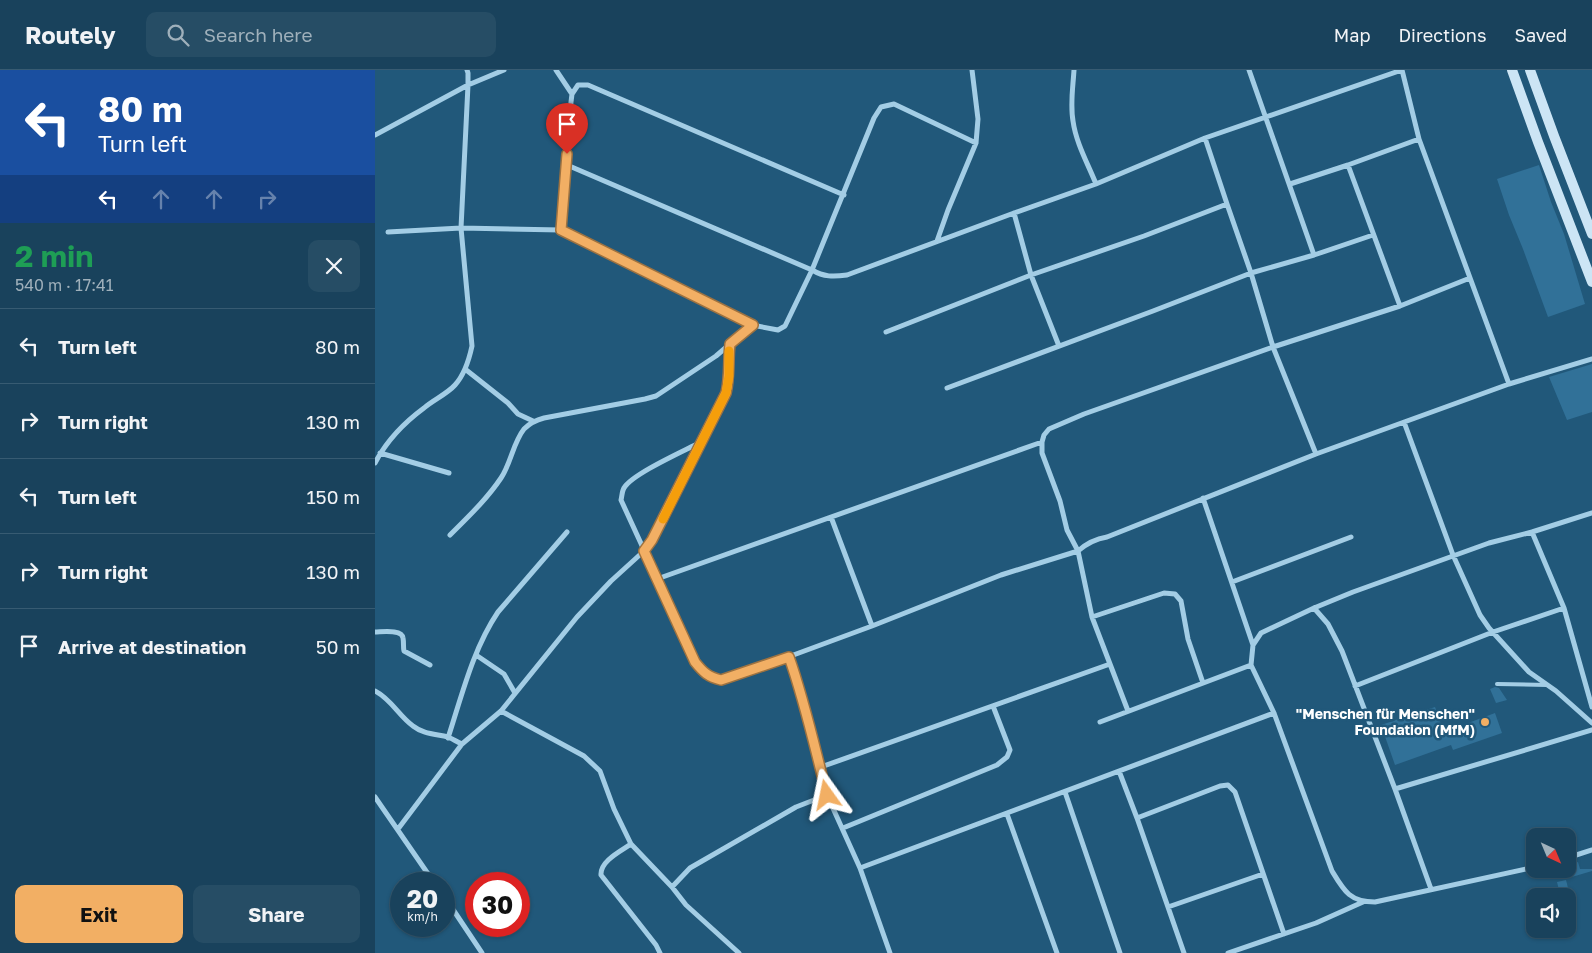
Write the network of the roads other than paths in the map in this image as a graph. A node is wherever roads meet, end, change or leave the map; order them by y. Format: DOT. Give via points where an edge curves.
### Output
graph roads {
  1 [pos="467,70"];
  2 [pos="504,70"];
  3 [pos="555,70"];
  4 [pos="973,70"];
  5 [pos="1074,70"];
  6 [pos="1249,70"];
  7 [pos="1402,70"];
  8 [pos="1512,70"];
  9 [pos="1531,70"];
  10 [pos="468,86"];
  11 [pos="572,94"];
  12 [pos="1265,117"];
  13 [pos="375,134"];
  14 [pos="1205,138"];
  15 [pos="1419,139"];
  16 [pos="977,143"];
  17 [pos="567,165"];
  18 [pos="1348,165"];
  19 [pos="1096,184"];
  20 [pos="1290,184"];
  21 [pos="844,195"];
  22 [pos="1227,204"];
  23 [pos="1014,213"];
  24 [pos="461,228"];
  25 [pos="561,230"];
  26 [pos="388,232"];
  27 [pos="1592,234"];
  28 [pos="1373,236"];
  29 [pos="937,241"];
  30 [pos="1314,255"];
  31 [pos="812,270"];
  32 [pos="1251,273"];
  33 [pos="1031,275"];
  34 [pos="1470,278"];
  35 [pos="1592,282"];
  36 [pos="1400,306"];
  37 [pos="753,325"];
  38 [pos="886,332"];
  39 [pos="730,344"];
  40 [pos="1059,346"];
  41 [pos="1273,348"];
  42 [pos="1592,359"];
  43 [pos="465,369"];
  44 [pos="1509,384"];
  45 [pos="947,388"];
  46 [pos="533,421"];
  47 [pos="1404,422"];
  48 [pos="701,442"];
  49 [pos="1042,442"];
  50 [pos="380,453"];
  51 [pos="1316,454"];
  52 [pos="375,463"];
  53 [pos="449,473"];
  54 [pos="1203,498"];
  55 [pos="1592,513"];
  56 [pos="831,517"];
  57 [pos="567,532"];
  58 [pos="1533,532"];
  59 [pos="450,536"];
  60 [pos="1351,537"];
  61 [pos="644,551"];
  62 [pos="1078,551"];
  63 [pos="1453,555"];
  64 [pos="657,579"];
  65 [pos="1232,582"];
  66 [pos="1314,608"];
  67 [pos="1564,608"];
  68 [pos="1092,617"];
  69 [pos="872,626"];
  70 [pos="375,632"];
  71 [pos="1493,632"];
  72 [pos="1253,644"];
  73 [pos="476,655"];
  74 [pos="789,657"];
  75 [pos="1110,664"];
  76 [pos="430,665"];
  77 [pos="1251,666"];
  78 [pos="1203,683"];
  79 [pos="1497,684"];
  80 [pos="1547,685"];
  81 [pos="1355,686"];
  82 [pos="375,692"];
  83 [pos="515,693"];
  84 [pos="993,706"];
  85 [pos="1592,706"];
  86 [pos="501,711"];
  87 [pos="1128,712"];
  88 [pos="1274,713"];
  89 [pos="1100,722"];
  90 [pos="1592,723"];
  91 [pos="1592,730"];
  92 [pos="448,738"];
  93 [pos="462,744"];
  94 [pos="821,767"];
  95 [pos="1119,771"];
  96 [pos="1395,789"];
  97 [pos="1065,792"];
  98 [pos="827,795"];
  99 [pos="375,797"];
  100 [pos="1007,814"];
  101 [pos="1137,818"];
  102 [pos="843,828"];
  103 [pos="398,829"];
  104 [pos="631,844"];
  105 [pos="1592,850"];
  106 [pos="1576,855"];
  107 [pos="860,868"];
  108 [pos="1526,869"];
  109 [pos="427,872"];
  110 [pos="1263,874"];
  111 [pos="672,887"];
  112 [pos="1431,889"];
  113 [pos="1363,902"];
  114 [pos="1168,907"];
  115 [pos="455,912"];
  116 [pos="1284,934"];
  117 [pos="482,953"];
  118 [pos="660,953"];
  119 [pos="739,953"];
  120 [pos="891,953"];
  121 [pos="1057,953"];
  122 [pos="1119,953"];
  123 [pos="1184,953"];
  124 [pos="1228,953"];
  1 -- 10 [label="street"];
  2 -- 10 [label="street"];
  3 -- 11 [label="street"];
  4 -- 16 [label="street"];
  5 -- 19 [label="street" via="1073,122"];
  6 -- 12 [label="street"];
  7 -- 12 [label="street"];
  7 -- 15 [label="street"];
  8 -- 35 [label="main road"];
  9 -- 27 [label="main road"];
  10 -- 13 [label="street"];
  10 -- 24 [label="street"];
  11 -- 17 [label="street"];
  11 -- 21 [label="street" via="578,86 587,85"];
  12 -- 14 [label="street"];
  12 -- 20 [label="street"];
  14 -- 19 [label="street"];
  14 -- 22 [label="street"];
  15 -- 18 [label="street"];
  15 -- 34 [label="street"];
  16 -- 21 [label="street" via="894,104 881,107"];
  16 -- 29 [label="street"];
  17 -- 25 [label="street"];
  17 -- 31 [label="street"];
  18 -- 20 [label="street"];
  18 -- 28 [label="street"];
  19 -- 23 [label="street"];
  20 -- 30 [label="street"];
  21 -- 31 [label="street"];
  22 -- 32 [label="street"];
  22 -- 33 [label="street"];
  23 -- 29 [label="street"];
  23 -- 33 [label="street"];
  24 -- 25 [label="street"];
  24 -- 26 [label="street"];
  24 -- 43 [label="street" via="472,346"];
  25 -- 37 [label="street"];
  28 -- 30 [label="street"];
  28 -- 36 [label="street"];
  29 -- 31 [label="street" via="847,275 832,277"];
  30 -- 32 [label="street"];
  31 -- 37 [label="street" via="785,326 777,330"];
  32 -- 40 [label="street"];
  32 -- 41 [label="street"];
  33 -- 38 [label="street"];
  33 -- 40 [label="street"];
  34 -- 36 [label="street"];
  34 -- 44 [label="street"];
  36 -- 41 [label="street"];
  37 -- 39 [label="street"];
  39 -- 46 [label="street" via="656,396"];
  39 -- 48 [label="street" via="726,393"];
  40 -- 45 [label="street"];
  41 -- 49 [label="street" via="1084,414 1049,430"];
  41 -- 51 [label="street"];
  42 -- 44 [label="street"];
  43 -- 46 [label="street" via="518,414"];
  43 -- 50 [label="street" via="454,386 413,417"];
  44 -- 47 [label="street"];
  46 -- 59 [label="street" via="523,432 501,478"];
  47 -- 51 [label="street"];
  47 -- 63 [label="street"];
  48 -- 61 [label="street"];
  48 -- 61 [label="street" via="651,468 623,489 621,500"];
  49 -- 56 [label="street"];
  49 -- 62 [label="street" via="1042,453 1067,530"];
  50 -- 52 [label="street"];
  50 -- 53 [label="street"];
  51 -- 54 [label="street"];
  54 -- 62 [label="street" via="1085,544"];
  54 -- 65 [label="street"];
  55 -- 58 [label="street"];
  56 -- 64 [label="street"];
  56 -- 69 [label="street"];
  57 -- 73 [label="street" via="498,612"];
  58 -- 63 [label="street"];
  58 -- 67 [label="street"];
  60 -- 65 [label="street"];
  61 -- 64 [label="street"];
  61 -- 83 [label="street" via="577,618"];
  62 -- 68 [label="street"];
  62 -- 69 [label="street" via="1001,575"];
  63 -- 66 [label="street"];
  63 -- 71 [label="street" via="1480,615"];
  64 -- 74 [label="street" via="695,662 711,677 721,680"];
  65 -- 72 [label="street"];
  66 -- 72 [label="street" via="1261,633"];
  66 -- 81 [label="street" via="1332,631"];
  67 -- 71 [label="street"];
  67 -- 85 [label="street"];
  68 -- 75 [label="street"];
  68 -- 78 [label="street" via="1164,593 1175,594 1181,601 1188,639"];
  69 -- 74 [label="street"];
  70 -- 76 [label="street" via="401,634 404,652"];
  71 -- 80 [label="street" via="1529,672"];
  71 -- 81 [label="street"];
  72 -- 77 [label="street"];
  73 -- 83 [label="street" via="504,674"];
  73 -- 92 [label="street"];
  74 -- 94 [label="street"];
  75 -- 84 [label="street"];
  75 -- 87 [label="street"];
  77 -- 78 [label="street"];
  77 -- 88 [label="street"];
  78 -- 87 [label="street"];
  79 -- 80 [label="lane"];
  80 -- 90 [label="street"];
  81 -- 96 [label="street"];
  82 -- 92 [label="street" via="387,698 415,728"];
  83 -- 86 [label="street"];
  84 -- 94 [label="street"];
  84 -- 102 [label="street" via="1010,750 1007,757 997,765"];
  86 -- 93 [label="street"];
  86 -- 104 [label="street" via="584,756 600,771 613,809"];
  87 -- 89 [label="street"];
  88 -- 95 [label="street"];
  88 -- 113 [label="street" via="1332,871 1343,889 1352,898"];
  91 -- 96 [label="street"];
  92 -- 93 [label="street"];
  93 -- 103 [label="street"];
  94 -- 98 [label="street"];
  95 -- 97 [label="street"];
  95 -- 101 [label="street"];
  96 -- 112 [label="street"];
  97 -- 100 [label="street"];
  97 -- 122 [label="street"];
  98 -- 102 [label="street"];
  98 -- 111 [label="street" via="796,807 690,868"];
  99 -- 103 [label="street"];
  100 -- 107 [label="street"];
  100 -- 121 [label="street"];
  101 -- 110 [label="street" via="1228,785 1235,792"];
  101 -- 114 [label="street"];
  102 -- 107 [label="street"];
  103 -- 109 [label="street"];
  104 -- 111 [label="street"];
  104 -- 118 [label="street" via="604,864 601,875"];
  105 -- 106 [label="street"];
  107 -- 120 [label="street"];
  108 -- 112 [label="street"];
  110 -- 114 [label="street"];
  110 -- 116 [label="street"];
  111 -- 119 [label="street" via="686,906"];
  112 -- 113 [label="street"];
  113 -- 116 [label="street"];
  114 -- 123 [label="street"];
  115 -- 117 [label="street"];
  116 -- 124 [label="street"];
}
